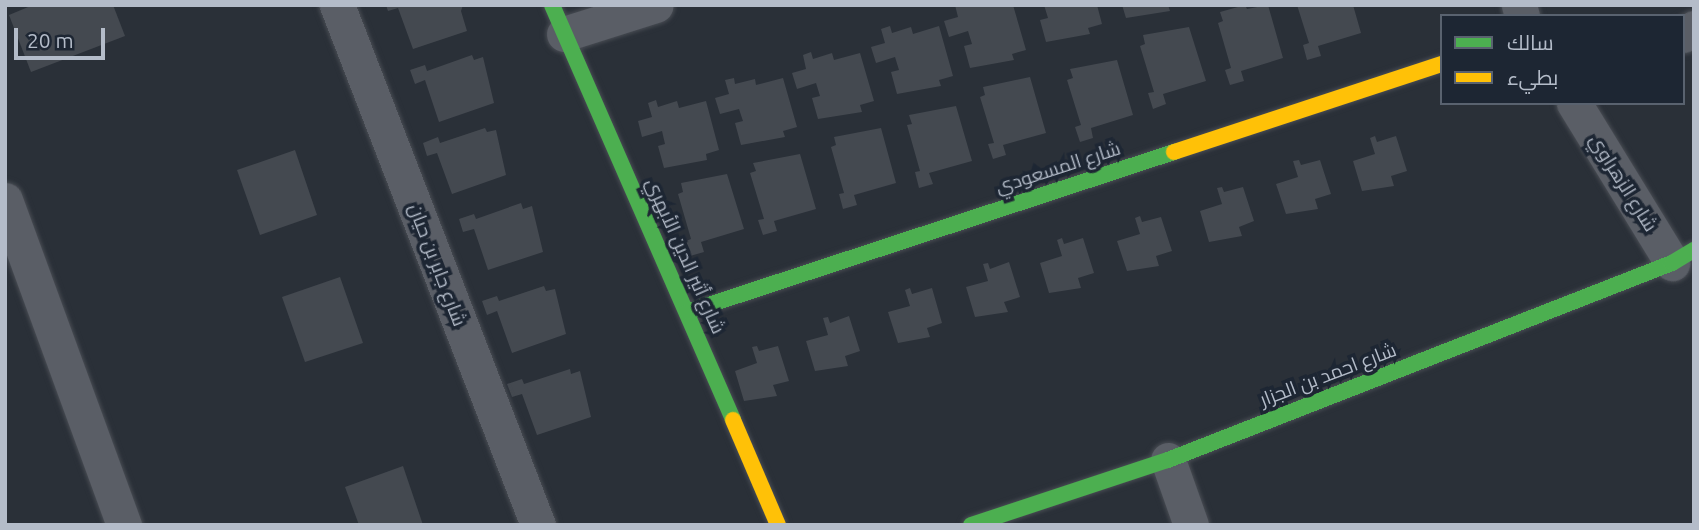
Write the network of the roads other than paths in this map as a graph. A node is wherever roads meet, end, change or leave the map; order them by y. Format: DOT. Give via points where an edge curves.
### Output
graph roads {
  1 [pos="337,5"];
  2 [pos="656,5"];
  3 [pos="558,20"];
  4 [pos="1440,65"];
  5 [pos="1578,105"];
  6 [pos="5,200"];
  7 [pos="1683,257"];
  8 [pos="688,312"];
  9 [pos="1168,460"];
  10 [pos="124,525"];
  11 [pos="538,525"];
  12 [pos="778,525"];
  13 [pos="971,525"];
  14 [pos="1191,525"];
  1 -- 11 [label="street, شارع جابر بن حيان"];
  2 -- 3 [label="street"];
  3 -- 8 [label="street, شارع أثير الدين الأبهري"];
  4 -- 8 [label="street, شارع المسعودي"];
  5 -- 7 [label="street, شارع الزهراوي"];
  6 -- 10 [label="street"];
  7 -- 9 [label="street, شارع احمد بن الجزار"];
  8 -- 12 [label="street, شارع أثير الدين الأبهري"];
  9 -- 13 [label="street, شارع احمد بن الجزار"];
  9 -- 14 [label="street"];
}
